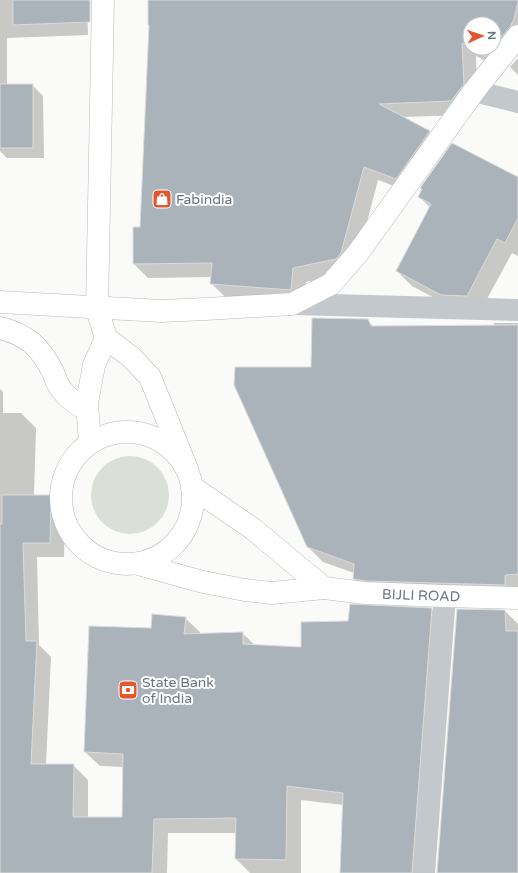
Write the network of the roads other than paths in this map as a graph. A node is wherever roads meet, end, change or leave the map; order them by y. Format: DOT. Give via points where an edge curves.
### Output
graph roads {
  1 [pos="103,0"];
  2 [pos="518,36"];
  3 [pos="474,91"];
  4 [pos="518,102"];
  5 [pos="0,302"];
  6 [pos="292,304"];
  7 [pos="97,308"];
  8 [pos="518,310"];
  9 [pos="0,328"];
  10 [pos="106,338"];
  11 [pos="87,410"];
  12 [pos="90,443"];
  13 [pos="190,478"];
  14 [pos="138,564"];
  15 [pos="324,588"];
  16 [pos="445,596"];
  17 [pos="518,598"];
  18 [pos="424,873"];
  1 -- 7 [label="main road"];
  2 -- 3 [label="main road"];
  3 -- 4 [label="street"];
  3 -- 6 [label="main road" via="358,253 331,284"];
  5 -- 7 [label="main road"];
  6 -- 7 [label="main road" via="161,311"];
  6 -- 8 [label="street"];
  7 -- 10 [label="main road"];
  9 -- 11 [label="main road" via="15,332 32,343 43,356 60,388 72,402"];
  10 -- 11 [label="main road" via="94,365 86,403"];
  10 -- 13 [label="main road" via="131,357 150,377"];
  11 -- 12 [label="main road"];
  12 -- 13 [label="main road" via="103,435 128,430 152,436 173,449"];
  12 -- 14 [label="main road" via="82,447 67,466 60,490 62,515 73,537 91,554 113,563"];
  13 -- 14 [label="main road" via="191,517 180,539 161,555"];
  13 -- 15 [label="main road"];
  14 -- 15 [label="main road, BIJLI ROAD" via="203,582 245,590 272,592"];
  15 -- 16 [label="main road, BIJLI ROAD" via="365,593"];
  16 -- 17 [label="main road, BIJLI ROAD"];
  16 -- 18 [label="street"];
}
